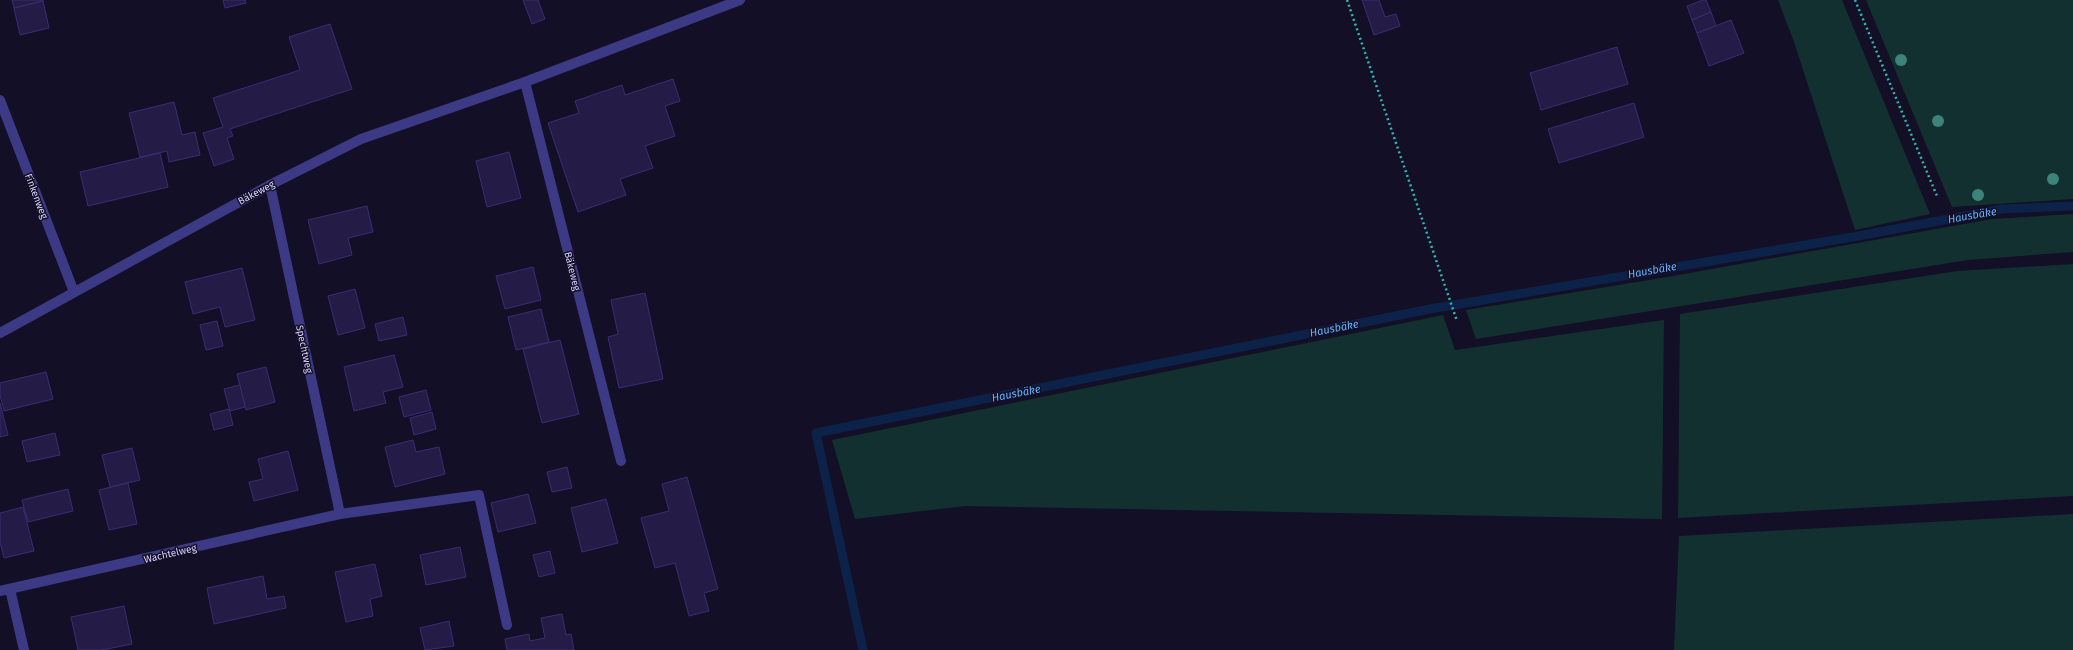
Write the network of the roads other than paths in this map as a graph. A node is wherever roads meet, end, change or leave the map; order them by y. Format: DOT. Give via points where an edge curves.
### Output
graph roads {
  1 [pos="740,0"];
  2 [pos="525,82"];
  3 [pos="0,100"];
  4 [pos="270,185"];
  5 [pos="74,292"];
  6 [pos="0,333"];
  7 [pos="621,461"];
  8 [pos="340,514"];
  9 [pos="5,590"];
  10 [pos="507,624"];
  11 [pos="24,650"];
  1 -- 2 [label="street, Bäkeweg"];
  2 -- 4 [label="street, Bäkeweg" via="361,139"];
  2 -- 7 [label="street, Bäkeweg"];
  3 -- 5 [label="street, Finkenweg"];
  4 -- 5 [label="street, Bäkeweg"];
  4 -- 8 [label="street, Spechtweg"];
  5 -- 6 [label="street, Bäkeweg"];
  8 -- 9 [label="street, Wachtelweg"];
  8 -- 10 [label="street, Wachtelweg" via="479,495"];
  9 -- 11 [label="street"];
}
